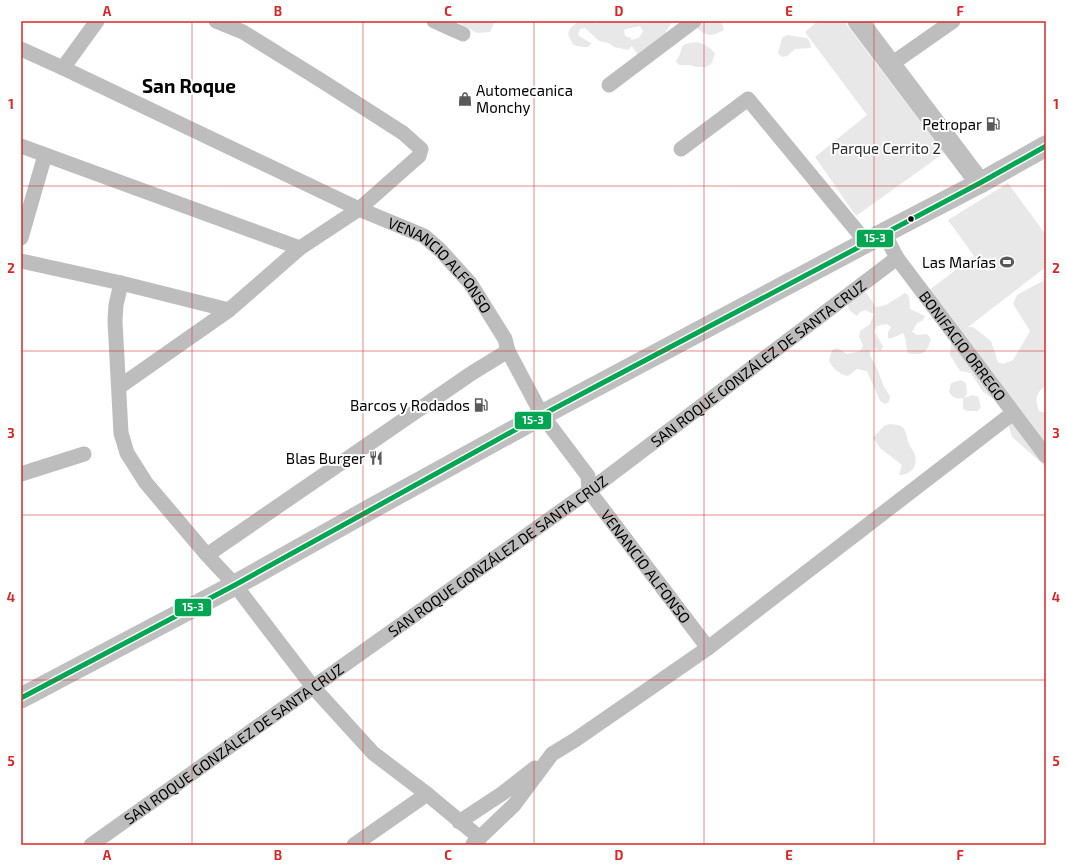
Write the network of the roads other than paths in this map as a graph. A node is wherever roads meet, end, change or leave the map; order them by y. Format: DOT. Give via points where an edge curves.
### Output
graph roads {
  1 [pos="97,21"];
  2 [pos="216,21"];
  3 [pos="434,21"];
  4 [pos="694,21"];
  5 [pos="858,21"];
  6 [pos="952,21"];
  7 [pos="462,34"];
  8 [pos="21,49"];
  9 [pos="890,65"];
  10 [pos="63,68"];
  11 [pos="609,85"];
  12 [pos="21,146"];
  13 [pos="1046,146"];
  14 [pos="681,149"];
  15 [pos="45,155"];
  16 [pos="980,183"];
  17 [pos="359,209"];
  18 [pos="884,233"];
  19 [pos="21,238"];
  20 [pos="866,242"];
  21 [pos="300,248"];
  22 [pos="897,258"];
  23 [pos="21,261"];
  24 [pos="121,283"];
  25 [pos="229,310"];
  26 [pos="508,351"];
  27 [pos="119,387"];
  28 [pos="1013,414"];
  29 [pos="542,415"];
  30 [pos="84,454"];
  31 [pos="1046,456"];
  32 [pos="21,474"];
  33 [pos="589,491"];
  34 [pos="207,555"];
  35 [pos="235,586"];
  36 [pos="708,648"];
  37 [pos="313,688"];
  38 [pos="21,698"];
  39 [pos="549,757"];
  40 [pos="427,794"];
  41 [pos="459,822"];
  42 [pos="476,842"];
  43 [pos="91,845"];
  44 [pos="354,845"];
  1 -- 10 [label="street"];
  2 -- 17 [label="street" via="243,32 322,81 403,133 421,149 419,156"];
  3 -- 7 [label="street"];
  4 -- 11 [label="street"];
  5 -- 9 [label="main road"];
  6 -- 9 [label="street"];
  8 -- 10 [label="street, VENANCIO ALFONSO"];
  9 -- 16 [label="main road"];
  10 -- 17 [label="street, VENANCIO ALFONSO"];
  12 -- 15 [label="street"];
  13 -- 16 [label="main road"];
  14 -- 20 [label="street" via="748,99"];
  15 -- 19 [label="street"];
  15 -- 21 [label="street"];
  16 -- 18 [label="main road"];
  17 -- 21 [label="street"];
  17 -- 26 [label="street, VENANCIO ALFONSO" via="424,236 440,250 470,283 504,339"];
  18 -- 20 [label="main road"];
  18 -- 22 [label="street, BONIFACIO ORREGO"];
  20 -- 29 [label="main road"];
  21 -- 25 [label="street"];
  22 -- 28 [label="street, BONIFACIO ORREGO"];
  22 -- 33 [label="street, SAN ROQUE GONZÁLEZ DE SANTA CRUZ"];
  23 -- 24 [label="street"];
  24 -- 25 [label="street"];
  24 -- 27 [label="street" via="115,321"];
  25 -- 27 [label="street"];
  26 -- 29 [label="street, VENANCIO ALFONSO"];
  26 -- 34 [label="street"];
  27 -- 34 [label="street" via="121,433 127,453 146,484"];
  28 -- 31 [label="street, BONIFACIO ORREGO"];
  28 -- 36 [label="street"];
  29 -- 33 [label="street, VENANCIO ALFONSO" via="588,476"];
  29 -- 35 [label="main road"];
  30 -- 32 [label="street"];
  33 -- 36 [label="street, VENANCIO ALFONSO"];
  33 -- 37 [label="street, SAN ROQUE GONZÁLEZ DE SANTA CRUZ"];
  34 -- 35 [label="street"];
  35 -- 37 [label="street"];
  35 -- 38 [label="main road"];
  36 -- 39 [label="street"];
  37 -- 40 [label="street" via="374,753"];
  37 -- 43 [label="street, SAN ROQUE GONZÁLEZ DE SANTA CRUZ"];
  39 -- 41 [label="street" via="503,793"];
  39 -- 42 [label="street" via="514,805"];
  40 -- 41 [label="street"];
  40 -- 44 [label="street"];
  41 -- 42 [label="street"];
}
